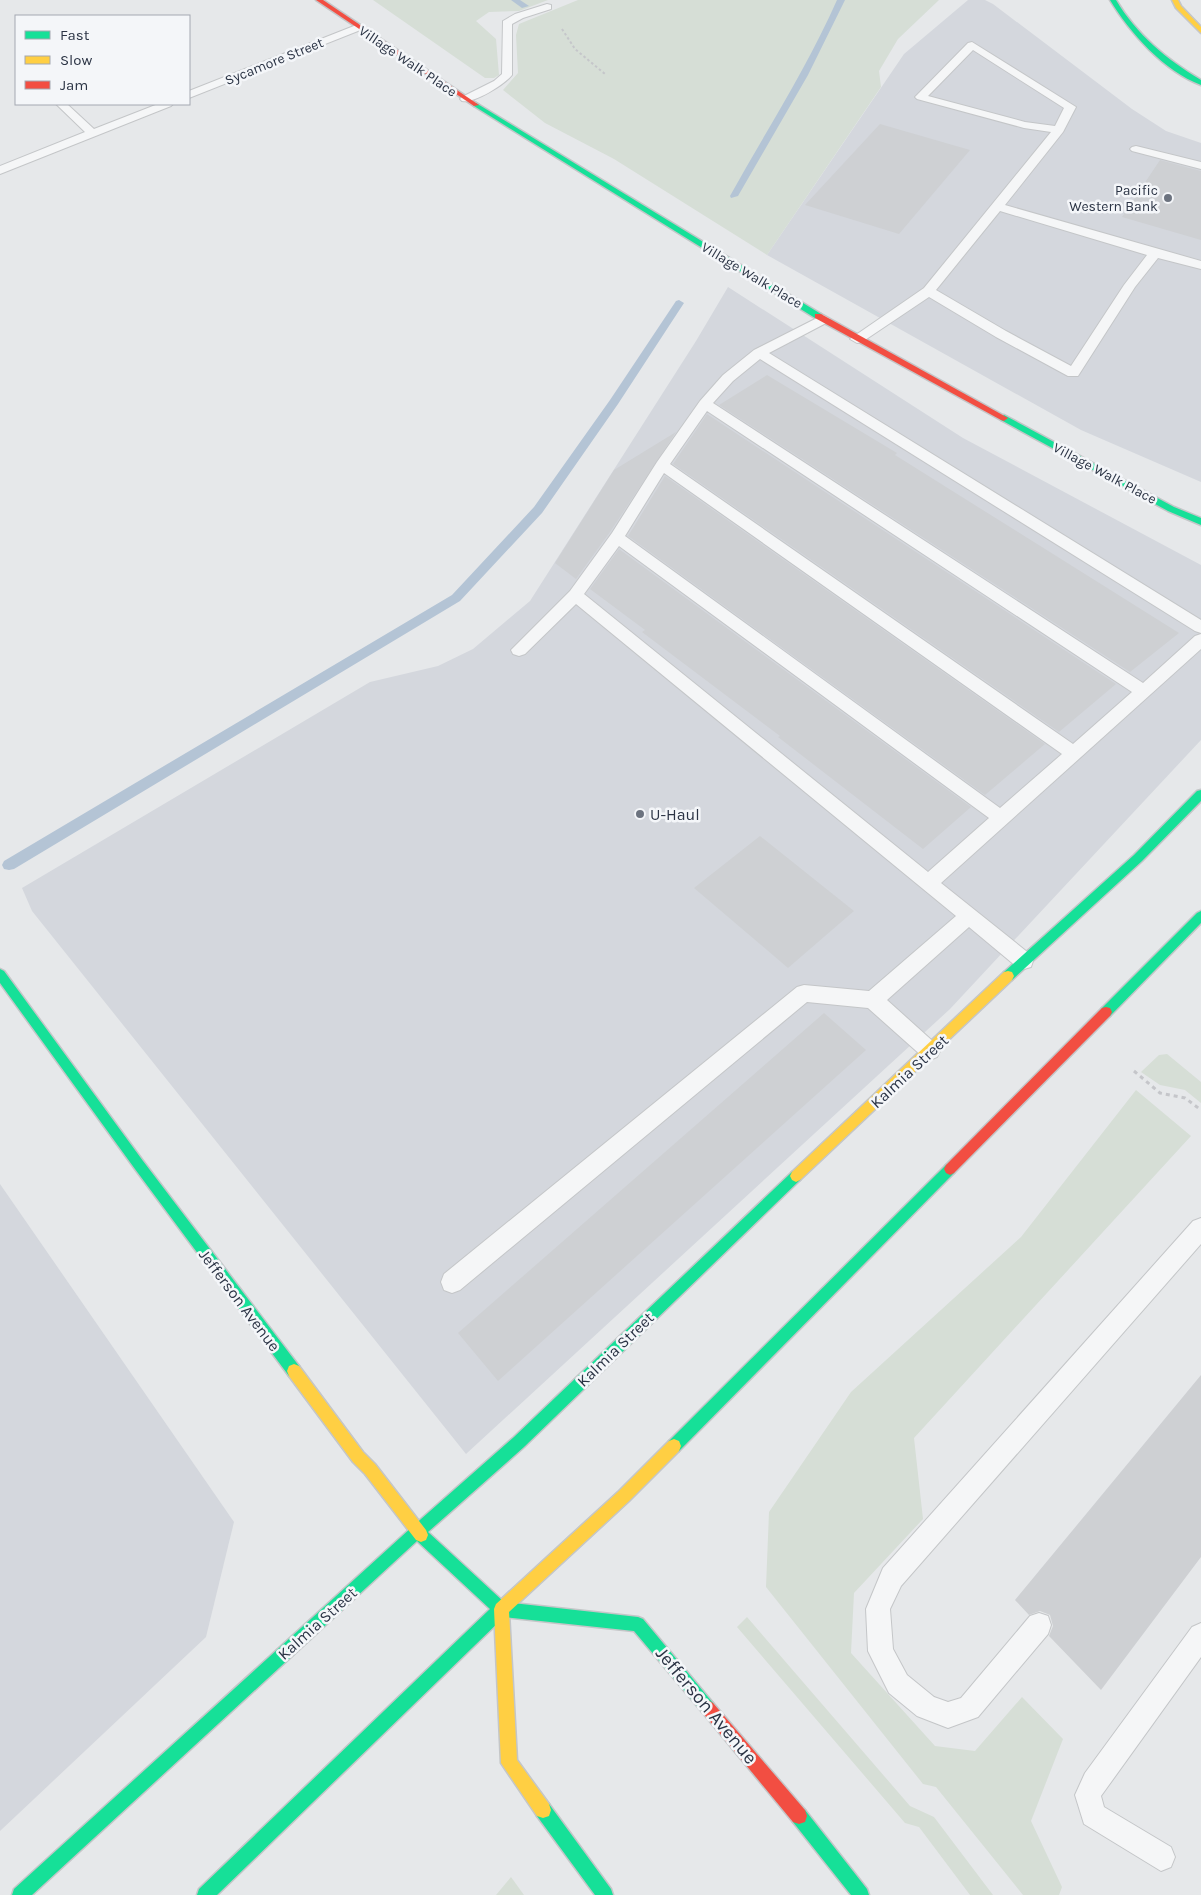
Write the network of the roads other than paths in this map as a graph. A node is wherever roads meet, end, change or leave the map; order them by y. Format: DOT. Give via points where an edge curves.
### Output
graph roads {
  1 [pos="319,0"];
  2 [pos="1114,0"];
  3 [pos="1175,0"];
  4 [pos="547,7"];
  5 [pos="360,28"];
  6 [pos="1201,30"];
  7 [pos="1201,83"];
  8 [pos="190,95"];
  9 [pos="466,99"];
  10 [pos="62,105"];
  11 [pos="164,105"];
  12 [pos="1059,130"];
  13 [pos="92,134"];
  14 [pos="1136,149"];
  15 [pos="1201,166"];
  16 [pos="0,170"];
  17 [pos="996,206"];
  18 [pos="1155,253"];
  19 [pos="1201,265"];
  20 [pos="929,291"];
  21 [pos="824,319"];
  22 [pos="857,339"];
  23 [pos="759,353"];
  24 [pos="705,404"];
  25 [pos="662,465"];
  26 [pos="1201,522"];
  27 [pos="617,537"];
  28 [pos="575,595"];
  29 [pos="1201,627"];
  30 [pos="1201,640"];
  31 [pos="519,650"];
  32 [pos="1143,691"];
  33 [pos="1074,753"];
  34 [pos="1201,794"];
  35 [pos="1001,818"];
  36 [pos="928,883"];
  37 [pos="969,916"];
  38 [pos="1201,916"];
  39 [pos="1024,961"];
  40 [pos="0,974"];
  41 [pos="873,1000"];
  42 [pos="930,1051"];
  43 [pos="1201,1228"];
  44 [pos="452,1282"];
  45 [pos="417,1532"];
  46 [pos="501,1609"];
  47 [pos="1039,1625"];
  48 [pos="1201,1636"];
  49 [pos="1161,1857"];
  50 [pos="20,1895"];
  51 [pos="205,1895"];
  52 [pos="605,1895"];
  53 [pos="861,1895"];
  1 -- 5 [label="main road, Village Walk Place"];
  2 -- 7 [label="main road" via="1130,28 1146,46 1180,72"];
  3 -- 6 [label="main road"];
  4 -- 9 [label="lane" via="507,23 507,75"];
  5 -- 8 [label="lane, Sycamore Street"];
  5 -- 9 [label="main road, Village Walk Place"];
  9 -- 21 [label="main road, Village Walk Place"];
  10 -- 13 [label="lane"];
  11 -- 13 [label="lane"];
  12 -- 12 [label="lane" via="1024,125 921,98 972,45 1070,107"];
  12 -- 17 [label="lane"];
  13 -- 16 [label="lane"];
  14 -- 15 [label="lane"];
  17 -- 18 [label="lane"];
  17 -- 20 [label="lane"];
  18 -- 19 [label="lane"];
  18 -- 20 [label="lane" via="1130,285 1073,373"];
  20 -- 22 [label="lane"];
  21 -- 22 [label="main road, Village Walk Place"];
  21 -- 23 [label="lane"];
  22 -- 26 [label="main road, Village Walk Place" via="1171,509"];
  23 -- 24 [label="lane" via="728,378"];
  23 -- 29 [label="lane"];
  24 -- 25 [label="lane"];
  24 -- 32 [label="lane"];
  25 -- 27 [label="lane"];
  25 -- 33 [label="lane"];
  27 -- 28 [label="lane"];
  27 -- 35 [label="lane"];
  28 -- 31 [label="lane"];
  28 -- 36 [label="lane"];
  30 -- 32 [label="lane"];
  32 -- 33 [label="lane"];
  33 -- 35 [label="lane"];
  34 -- 39 [label="main road, Kalmia Street" via="1138,858"];
  35 -- 36 [label="lane"];
  36 -- 37 [label="lane"];
  37 -- 39 [label="lane"];
  37 -- 41 [label="lane"];
  38 -- 46 [label="main road" via="624,1496"];
  39 -- 42 [label="main road, Kalmia Street"];
  40 -- 45 [label="main road, Jefferson Avenue" via="151,1181"];
  41 -- 42 [label="lane"];
  41 -- 44 [label="lane" via="804,994"];
  42 -- 45 [label="main road, Kalmia Street" via="711,1256 520,1442"];
  43 -- 47 [label="lane" via="892,1577 878,1609 881,1651 898,1684 926,1707 948,1715 969,1708"];
  45 -- 46 [label="main road, Jefferson Avenue"];
  45 -- 50 [label="main road, Kalmia Street"];
  46 -- 51 [label="main road"];
  46 -- 52 [label="main road" via="509,1763"];
  46 -- 53 [label="main road, Jefferson Avenue" via="638,1624"];
  48 -- 49 [label="lane" via="1094,1782 1088,1795 1093,1816"];
}
